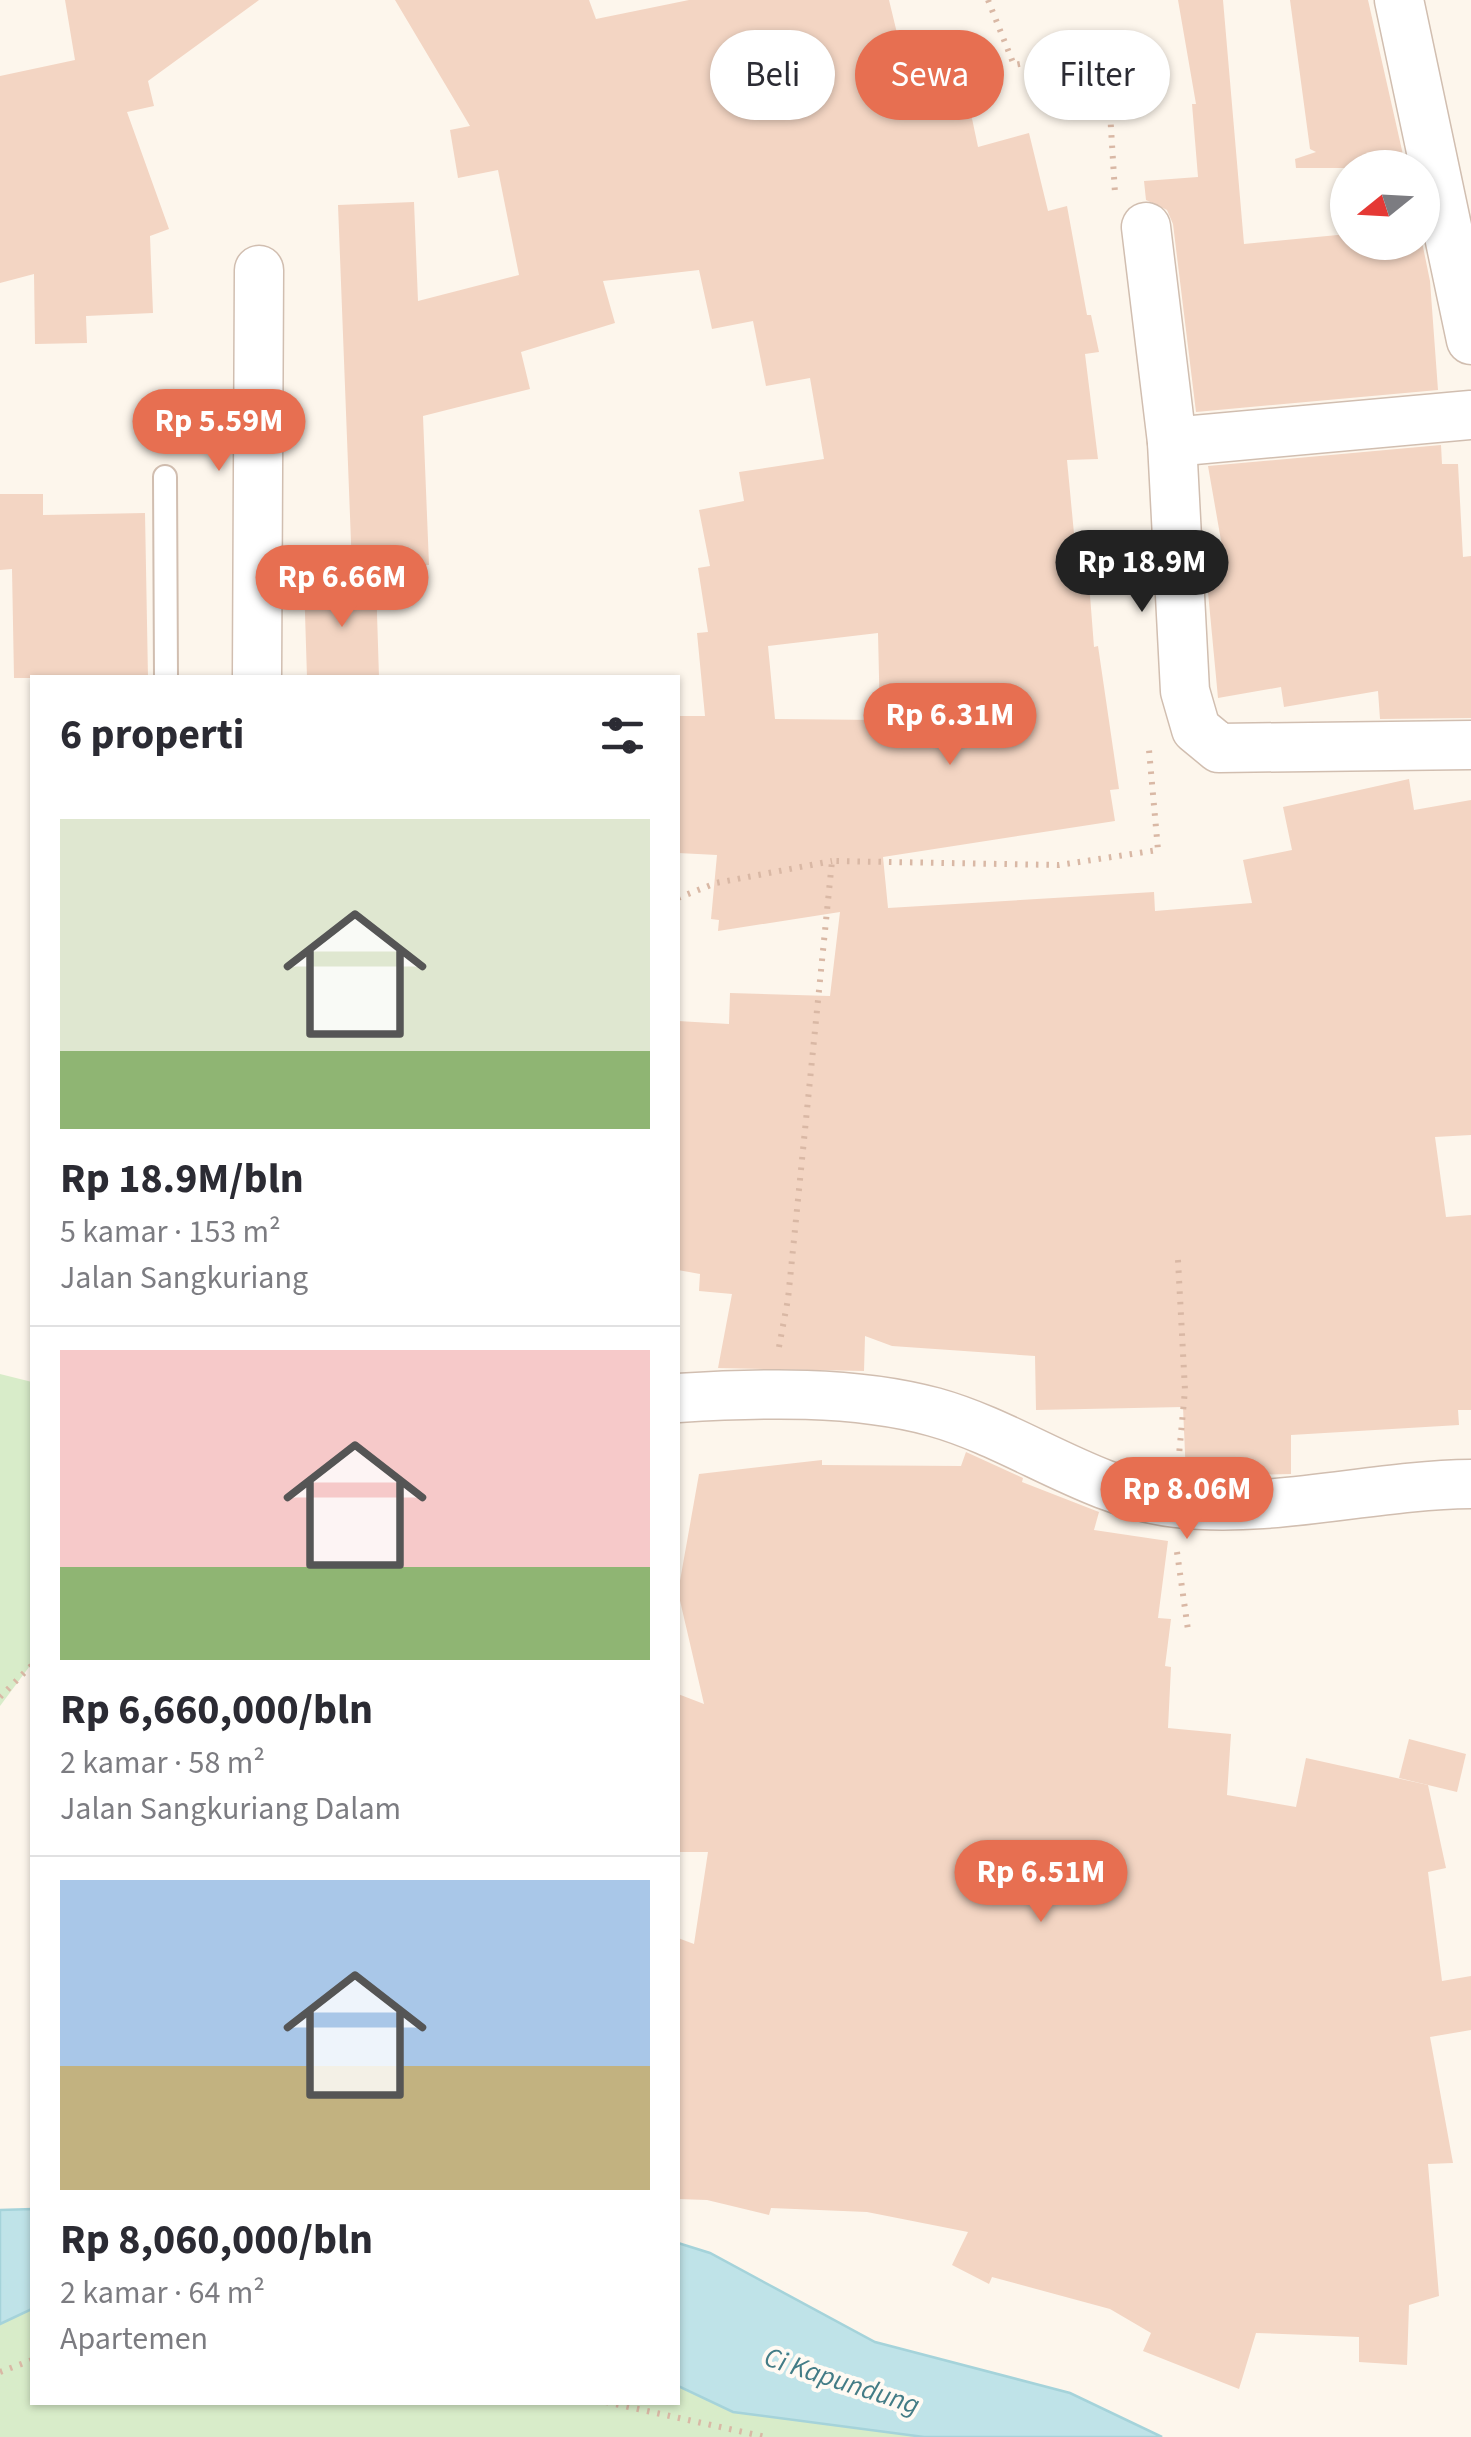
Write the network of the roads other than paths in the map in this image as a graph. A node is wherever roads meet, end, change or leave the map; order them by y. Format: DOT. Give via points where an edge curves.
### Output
graph roads {
  1 [pos="1398,0"];
  2 [pos="1131,215"];
  3 [pos="259,270"];
  4 [pos="1471,340"];
  5 [pos="1471,415"];
  6 [pos="1172,442"];
  7 [pos="165,477"];
  8 [pos="166,675"];
  9 [pos="256,675"];
  10 [pos="1471,745"];
  11 [pos="680,1398"];
  12 [pos="1471,1484"];
  1 -- 4 [label="street"];
  2 -- 6 [label="street"];
  3 -- 9 [label="street"];
  5 -- 6 [label="street"];
  6 -- 10 [label="street" via="1184,691 1196,729 1219,748"];
  7 -- 8 [label="lane"];
  11 -- 12 [label="street" via="770,1393 932,1412 1118,1489 1174,1503 1237,1504"];
}
